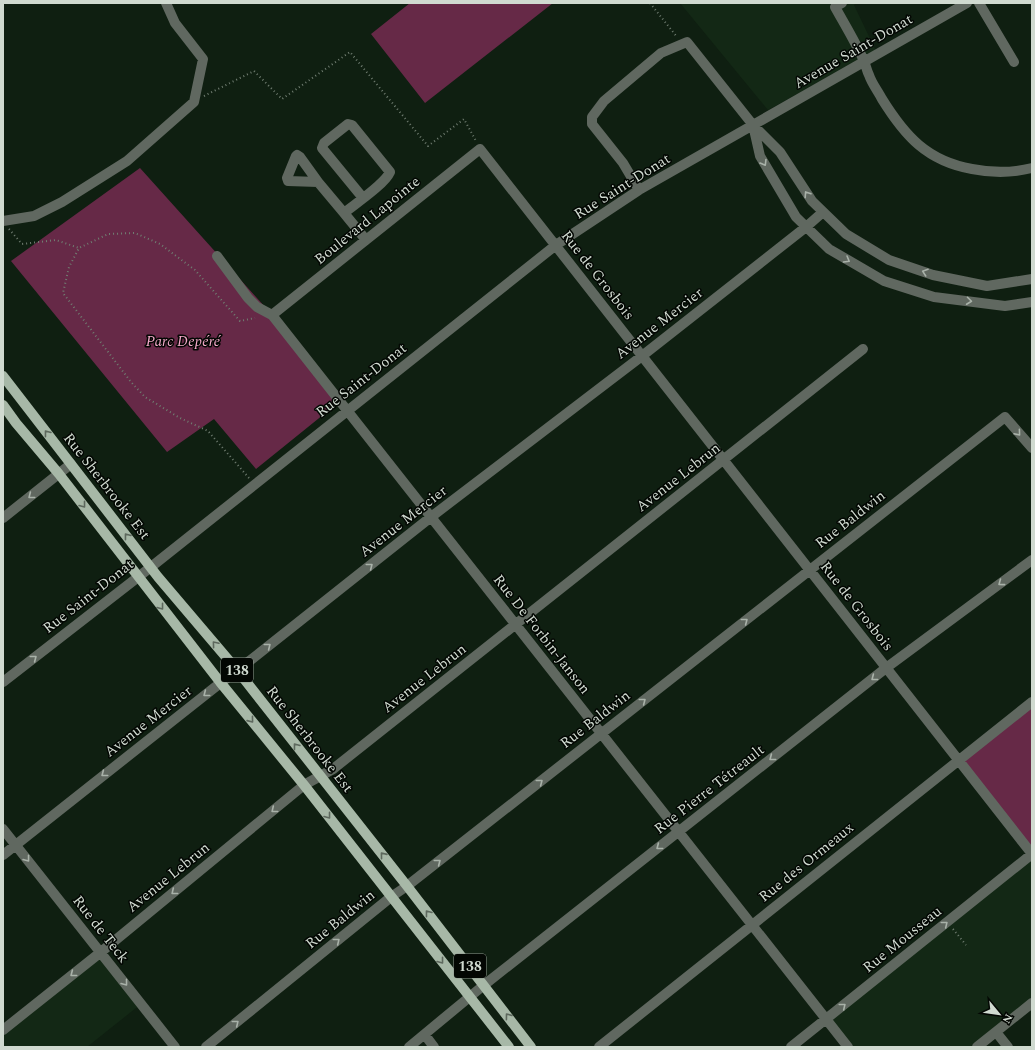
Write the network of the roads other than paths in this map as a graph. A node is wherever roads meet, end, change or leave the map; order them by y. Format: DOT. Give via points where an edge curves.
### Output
graph roads {
  1 [pos="166,3"];
  2 [pos="967,3"];
  3 [pos="979,3"];
  4 [pos="837,4"];
  5 [pos="864,62"];
  6 [pos="1014,62"];
  7 [pos="753,125"];
  8 [pos="480,149"];
  9 [pos="1032,168"];
  10 [pos="318,182"];
  11 [pos="639,190"];
  12 [pos="363,198"];
  13 [pos="823,212"];
  14 [pos="344,213"];
  15 [pos="5,224"];
  16 [pos="806,227"];
  17 [pos="366,240"];
  18 [pos="556,245"];
  19 [pos="217,256"];
  20 [pos="1032,280"];
  21 [pos="1032,302"];
  22 [pos="272,314"];
  23 [pos="863,349"];
  24 [pos="642,356"];
  25 [pos="3,376"];
  26 [pos="3,405"];
  27 [pos="347,410"];
  28 [pos="1032,448"];
  29 [pos="724,460"];
  30 [pos="71,464"];
  31 [pos="59,474"];
  32 [pos="431,517"];
  33 [pos="3,518"];
  34 [pos="1032,560"];
  35 [pos="151,566"];
  36 [pos="809,570"];
  37 [pos="138,576"];
  38 [pos="516,624"];
  39 [pos="886,668"];
  40 [pos="237,670"];
  41 [pos="3,682"];
  42 [pos="220,682"];
  43 [pos="1032,702"];
  44 [pos="602,734"];
  45 [pos="958,760"];
  46 [pos="320,776"];
  47 [pos="304,785"];
  48 [pos="3,829"];
  49 [pos="678,831"];
  50 [pos="16,845"];
  51 [pos="1032,854"];
  52 [pos="3,855"];
  53 [pos="407,886"];
  54 [pos="391,897"];
  55 [pos="752,925"];
  56 [pos="101,952"];
  57 [pos="484,985"];
  58 [pos="470,998"];
  59 [pos="1032,1003"];
  60 [pos="826,1019"];
  61 [pos="3,1030"];
  62 [pos="996,1032"];
  63 [pos="424,1035"];
  64 [pos="175,1047"];
  65 [pos="206,1047"];
  66 [pos="409,1047"];
  67 [pos="434,1047"];
  68 [pos="509,1047"];
  69 [pos="531,1047"];
  70 [pos="600,1047"];
  71 [pos="791,1047"];
  72 [pos="848,1047"];
  73 [pos="977,1047"];
  74 [pos="1008,1047"];
  1 -- 15 [label="street" via="175,23 203,59 194,102 127,161 62,202 34,216"];
  2 -- 5 [label="street, Avenue Saint-Donat"];
  3 -- 6 [label="street"];
  4 -- 5 [label="street"];
  5 -- 7 [label="street, Avenue Saint-Donat"];
  5 -- 9 [label="street" via="869,76 895,121 925,150 943,161 987,172 1017,172"];
  7 -- 11 [label="street, Rue Saint-Donat"];
  7 -- 11 [label="street" via="687,42 661,54 604,101 592,117 592,124 624,163"];
  13 -- 7 [label="street, one-way" via="812,201 780,152"];
  7 -- 16 [label="street, one-way" via="760,156 796,217"];
  8 -- 17 [label="street, Boulevard Lapointe"];
  8 -- 18 [label="street, Rue de Grosbois"];
  10 -- 14 [label="street"];
  11 -- 18 [label="street, Rue Saint-Donat"];
  12 -- 12 [label="street" via="388,178 390,172 352,125 348,124 324,143 322,148"];
  12 -- 14 [label="street"];
  13 -- 16 [label="street, Avenue Mercier"];
  20 -- 13 [label="street, one-way" via="987,286 933,275 889,260 846,234"];
  14 -- 17 [label="street"];
  16 -- 21 [label="street, one-way" via="829,249 891,283 934,297 1005,306"];
  16 -- 24 [label="street, Avenue Mercier"];
  17 -- 22 [label="street, Boulevard Lapointe"];
  18 -- 24 [label="street, Rue de Grosbois"];
  18 -- 27 [label="street, Rue Saint-Donat"];
  19 -- 22 [label="street" via="256,307"];
  22 -- 27 [label="street, Rue De Forbin-Janson"];
  23 -- 29 [label="street, Avenue Lebrun"];
  24 -- 29 [label="street, Rue de Grosbois"];
  24 -- 32 [label="street, Avenue Mercier"];
  30 -- 25 [label="main road, Rue Sherbrooke Est / 138, one-way"];
  26 -- 31 [label="main road, Rue Sherbrooke Est / 138"];
  27 -- 32 [label="street, Rue De Forbin-Janson"];
  27 -- 35 [label="street, Rue Saint-Donat"];
  36 -- 28 [label="street, Rue Baldwin, one-way" via="1005,417"];
  29 -- 36 [label="street, Rue de Grosbois"];
  29 -- 38 [label="street, Avenue Lebrun"];
  30 -- 31 [label="street"];
  35 -- 30 [label="main road, Rue Sherbrooke Est / 138, one-way"];
  31 -- 33 [label="street, one-way"];
  31 -- 37 [label="main road, Rue Sherbrooke Est / 138, one-way"];
  32 -- 38 [label="street, Rue De Forbin-Janson"];
  40 -- 32 [label="street, Avenue Mercier, one-way"];
  34 -- 39 [label="street, Rue Pierre Tétreault, one-way"];
  35 -- 37 [label="street, Rue Saint-Donat"];
  40 -- 35 [label="main road, Rue Sherbrooke Est / 138, one-way"];
  36 -- 39 [label="street, Rue de Grosbois"];
  44 -- 36 [label="street, Rue Baldwin, one-way"];
  41 -- 37 [label="street, Rue Saint-Donat, one-way"];
  37 -- 42 [label="main road, Rue Sherbrooke Est / 138, one-way"];
  38 -- 44 [label="street, Rue De Forbin-Janson"];
  38 -- 46 [label="street, Avenue Lebrun" via="333,769"];
  39 -- 45 [label="street, Rue de Grosbois"];
  39 -- 49 [label="street, Rue Pierre Tétreault, one-way"];
  40 -- 42 [label="street, Avenue Mercier"];
  46 -- 40 [label="main road, Rue Sherbrooke Est / 138, one-way"];
  42 -- 47 [label="main road, Rue Sherbrooke Est / 138, one-way"];
  42 -- 50 [label="street, Avenue Mercier, one-way"];
  43 -- 45 [label="street, Rue des Ormeaux"];
  44 -- 49 [label="street, Rue De Forbin-Janson"];
  53 -- 44 [label="street, Rue Baldwin, one-way"];
  45 -- 51 [label="street, Rue de Grosbois"];
  45 -- 55 [label="street, Rue des Ormeaux"];
  46 -- 47 [label="street, Avenue Lebrun"];
  53 -- 46 [label="main road, Rue Sherbrooke Est / 138, one-way"];
  47 -- 54 [label="main road, Rue Sherbrooke Est / 138, one-way"];
  47 -- 56 [label="street, Avenue Lebrun, one-way"];
  48 -- 50 [label="street, Rue de Teck"];
  49 -- 55 [label="street, Rue De Forbin-Janson"];
  49 -- 57 [label="street, Rue Pierre Tétreault, one-way"];
  50 -- 52 [label="street, Avenue Mercier"];
  50 -- 56 [label="street, Rue de Teck, one-way"];
  60 -- 51 [label="street, Rue Mousseau, one-way"];
  53 -- 54 [label="street, Rue Baldwin"];
  57 -- 53 [label="main road, Rue Sherbrooke Est / 138, one-way"];
  54 -- 58 [label="main road, Rue Sherbrooke Est / 138, one-way"];
  65 -- 54 [label="street, Rue Baldwin, one-way"];
  55 -- 60 [label="street, Rue De Forbin-Janson"];
  55 -- 70 [label="street, Rue des Ormeaux"];
  56 -- 61 [label="street, Avenue Lebrun, one-way"];
  56 -- 64 [label="street, Rue de Teck, one-way"];
  57 -- 58 [label="street, Rue Pierre Tétreault"];
  69 -- 57 [label="main road, Rue Sherbrooke Est / 138, one-way"];
  58 -- 63 [label="street, Rue Pierre Tétreault"];
  58 -- 68 [label="main road, Rue Sherbrooke Est / 138"];
  59 -- 62 [label="street"];
  60 -- 71 [label="street, Rue Mousseau"];
  60 -- 72 [label="street, Rue De Forbin-Janson"];
  62 -- 73 [label="street"];
  62 -- 74 [label="street"];
  63 -- 66 [label="street, Rue Pierre Tétreault"];
  63 -- 67 [label="street"];
}
